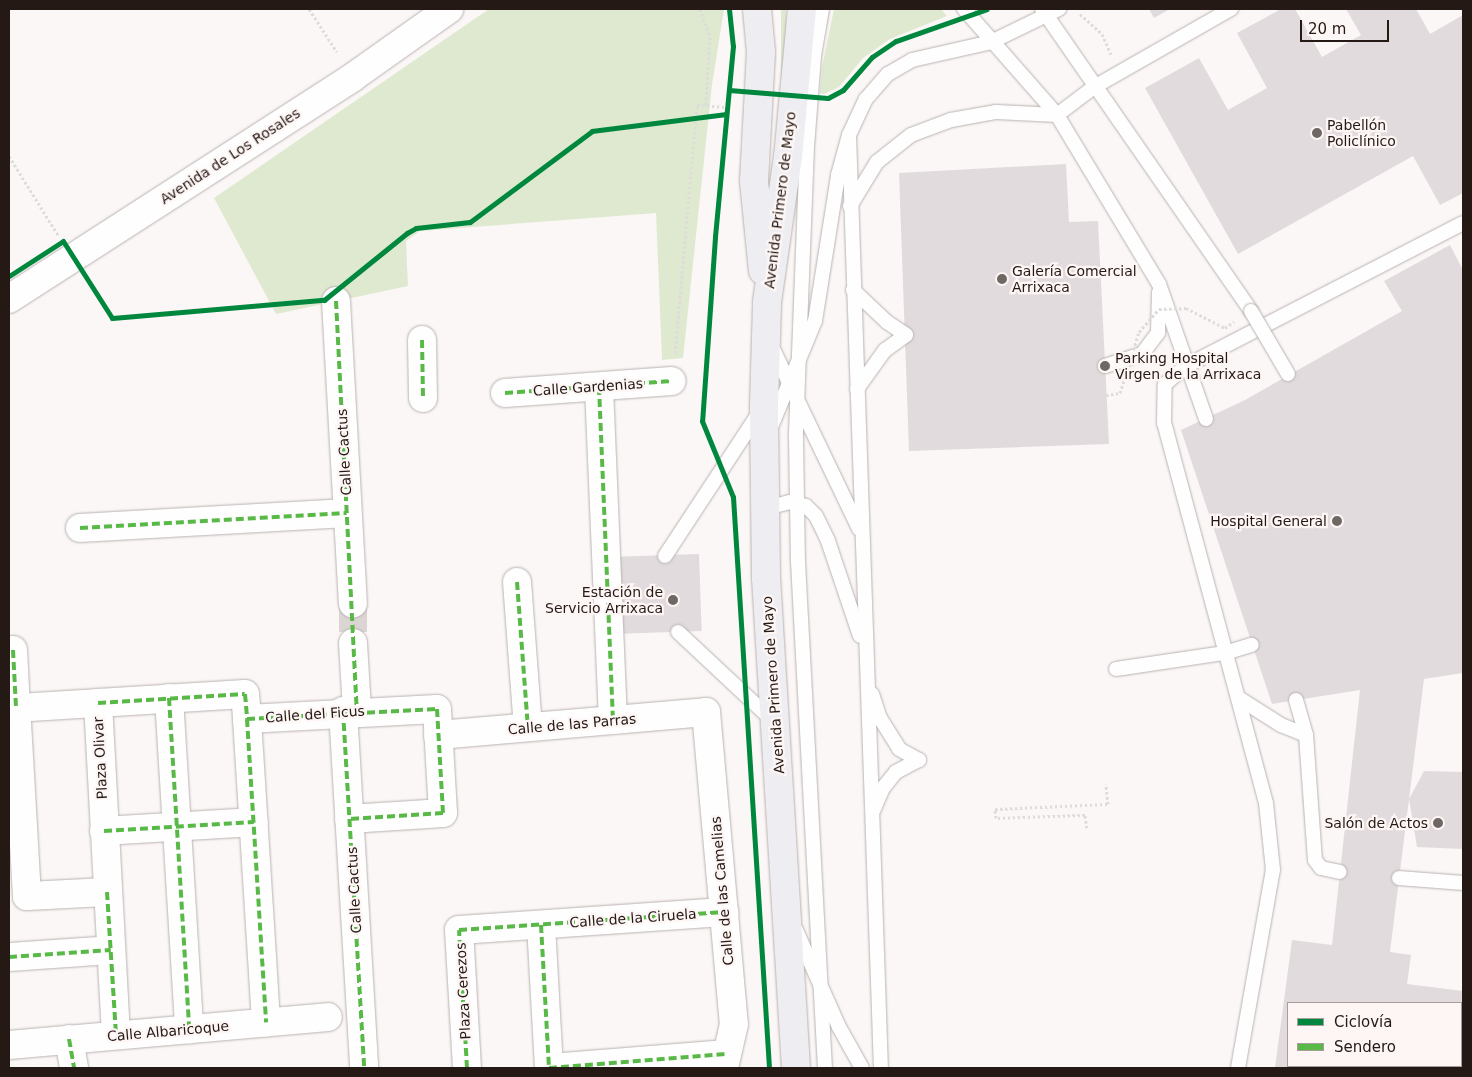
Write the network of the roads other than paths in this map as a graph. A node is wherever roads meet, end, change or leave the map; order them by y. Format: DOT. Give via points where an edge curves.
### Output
graph roads {
  1 [pos="449,9"];
  2 [pos="757,9"];
  3 [pos="802,9"];
  4 [pos="822,9"];
  5 [pos="964,9"];
  6 [pos="1060,9"];
  7 [pos="1231,9"];
  8 [pos="1044,13"];
  9 [pos="991,42"];
  10 [pos="1094,87"];
  11 [pos="1056,115"];
  12 [pos="849,135"];
  13 [pos="850,206"];
  14 [pos="1463,223"];
  15 [pos="1159,284"];
  16 [pos="853,290"];
  17 [pos="9,299"];
  18 [pos="336,301"];
  19 [pos="767,302"];
  20 [pos="765,334"];
  21 [pos="422,340"];
  22 [pos="797,364"];
  23 [pos="1188,365"];
  24 [pos="1105,366"];
  25 [pos="1288,374"];
  26 [pos="672,381"];
  27 [pos="790,383"];
  28 [pos="599,387"];
  29 [pos="856,389"];
  30 [pos="505,393"];
  31 [pos="423,398"];
  32 [pos="797,398"];
  33 [pos="764,405"];
  34 [pos="1206,418"];
  35 [pos="764,447"];
  36 [pos="797,502"];
  37 [pos="347,513"];
  38 [pos="764,519"];
  39 [pos="80,528"];
  40 [pos="862,534"];
  41 [pos="666,556"];
  42 [pos="517,582"];
  43 [pos="352,604"];
  44 [pos="678,632"];
  45 [pos="354,643"];
  46 [pos="1252,645"];
  47 [pos="13,650"];
  48 [pos="865,651"];
  49 [pos="1225,653"];
  50 [pos="1116,669"];
  51 [pos="867,680"];
  52 [pos="169,698"];
  53 [pos="1240,699"];
  54 [pos="1296,700"];
  55 [pos="98,703"];
  56 [pos="16,708"];
  57 [pos="350,711"];
  58 [pos="706,712"];
  59 [pos="247,718"];
  60 [pos="613,720"];
  61 [pos="437,722"];
  62 [pos="775,723"];
  63 [pos="528,727"];
  64 [pos="1306,735"];
  65 [pos="872,814"];
  66 [pos="349,819"];
  67 [pos="254,822"];
  68 [pos="177,827"];
  69 [pos="104,831"];
  70 [pos="1340,872"];
  71 [pos="1399,878"];
  72 [pos="1463,882"];
  73 [pos="107,892"];
  74 [pos="786,908"];
  75 [pos="724,912"];
  76 [pos="541,925"];
  77 [pos="111,950"];
  78 [pos="9,957"];
  79 [pos="821,987"];
  80 [pos="328,1017"];
  81 [pos="266,1022"];
  82 [pos="189,1029"];
  83 [pos="116,1035"];
  84 [pos="69,1039"];
  85 [pos="9,1045"];
  86 [pos="724,1061"];
  87 [pos="74,1068"];
  88 [pos="364,1068"];
  89 [pos="467,1068"];
  90 [pos="549,1068"];
  91 [pos="796,1068"];
  92 [pos="825,1068"];
  93 [pos="862,1068"];
  94 [pos="881,1068"];
  95 [pos="1238,1068"];
  1 -- 17 [label="street, Avenida de Los Rosales" via="353,77 68,249"];
  2 -- 19 [label="main road, Avenida Primero de Mayo" via="761,52 755,204"];
  3 -- 19 [label="main road, Avenida Primero de Mayo" via="788,157"];
  4 -- 22 [label="lane" via="812,69"];
  5 -- 9 [label="lane"];
  6 -- 8 [label="lane"];
  7 -- 10 [label="lane"];
  8 -- 9 [label="lane"];
  8 -- 10 [label="lane"];
  9 -- 11 [label="lane"];
  9 -- 12 [label="lane" via="912,60 888,74 866,99"];
  10 -- 11 [label="lane"];
  10 -- 25 [label="lane, bridge" via="1251,311"];
  11 -- 13 [label="lane" via="996,112 951,120 912,135 877,162"];
  11 -- 15 [label="lane"];
  12 -- 13 [label="lane"];
  12 -- 22 [label="lane" via="838,176 815,321"];
  13 -- 16 [label="lane"];
  14 -- 23 [label="lane"];
  15 -- 23 [label="lane"];
  15 -- 24 [label="lane" via="1158,333 1142,354"];
  16 -- 29 [label="lane"];
  16 -- 29 [label="lane" via="886,322 906,335 885,350"];
  18 -- 37 [label="street, Calle Cactus"];
  19 -- 20 [label="main road, Avenida Primero de Mayo"];
  20 -- 27 [label="lane"];
  20 -- 33 [label="main road, Avenida Primero de Mayo"];
  21 -- 31 [label="street"];
  22 -- 27 [label="lane"];
  22 -- 32 [label="lane"];
  23 -- 34 [label="lane"];
  23 -- 49 [label="lane" via="1165,384 1164,423"];
  26 -- 28 [label="street, Calle Gardenias"];
  27 -- 32 [label="lane"];
  27 -- 35 [label="lane"];
  28 -- 30 [label="street, Calle Gardenias"];
  28 -- 60 [label="street"];
  29 -- 40 [label="lane"];
  32 -- 36 [label="lane"];
  32 -- 40 [label="lane"];
  33 -- 35 [label="main road, Avenida Primero de Mayo"];
  33 -- 41 [label="lane"];
  35 -- 38 [label="main road, Avenida Primero de Mayo"];
  36 -- 38 [label="lane" via="774,506"];
  36 -- 48 [label="lane" via="806,506 822,527"];
  36 -- 79 [label="lane"];
  37 -- 39 [label="street"];
  37 -- 43 [label="street, Calle Cactus"];
  38 -- 62 [label="main road, Avenida Primero de Mayo"];
  40 -- 48 [label="lane"];
  42 -- 63 [label="street"];
  44 -- 62 [label="lane"];
  45 -- 57 [label="street, Calle Cactus"];
  46 -- 49 [label="lane"];
  47 -- 56 [label="street"];
  48 -- 51 [label="lane"];
  49 -- 50 [label="lane"];
  49 -- 53 [label="lane"];
  51 -- 65 [label="lane"];
  51 -- 65 [label="lane" via="880,718 899,748 919,760 896,772 883,788"];
  52 -- 55 [label="street, Calle del Ficus"];
  52 -- 59 [label="street, Calle del Ficus" via="245,694"];
  52 -- 68 [label="street"];
  53 -- 64 [label="lane" via="1281,725"];
  53 -- 95 [label="lane" via="1266,803 1273,870"];
  54 -- 64 [label="lane"];
  55 -- 56 [label="street, Plaza Olivar"];
  55 -- 69 [label="street, Plaza Olivar"];
  56 -- 73 [label="street" via="27,896"];
  57 -- 59 [label="street, Calle del Ficus"];
  57 -- 61 [label="street, Calle del Ficus"];
  57 -- 66 [label="street, Calle Cactus"];
  58 -- 60 [label="street, Calle de las Parras"];
  58 -- 75 [label="street, Calle de las Camelias"];
  59 -- 67 [label="street"];
  60 -- 63 [label="street, Calle de las Parras"];
  61 -- 63 [label="street, Calle de las Parras"];
  61 -- 66 [label="street" via="443,813"];
  62 -- 74 [label="main road, Avenida Primero de Mayo"];
  64 -- 70 [label="lane" via="1315,860 1321,868"];
  65 -- 94 [label="lane"];
  66 -- 88 [label="street, Calle Cactus"];
  67 -- 68 [label="street"];
  67 -- 81 [label="street"];
  68 -- 69 [label="street"];
  68 -- 82 [label="street"];
  69 -- 73 [label="street, Plaza Olivar"];
  71 -- 72 [label="lane"];
  73 -- 77 [label="street, Plaza Olivar"];
  74 -- 79 [label="lane"];
  74 -- 91 [label="main road, Avenida Primero de Mayo"];
  75 -- 76 [label="street, Calle de la Ciruela"];
  75 -- 86 [label="street, Calle de las Camelias" via="734,1024"];
  76 -- 89 [label="street, Plaza Cerezos" via="459,930"];
  76 -- 90 [label="street"];
  77 -- 78 [label="street"];
  77 -- 83 [label="street, Plaza Olivar"];
  79 -- 92 [label="lane"];
  79 -- 93 [label="lane"];
  80 -- 81 [label="street, Calle Albaricoque"];
  81 -- 82 [label="street, Calle Albaricoque"];
  82 -- 83 [label="street, Calle Albaricoque"];
  83 -- 84 [label="street, Calle Albaricoque"];
  84 -- 85 [label="street, Calle Albaricoque"];
  84 -- 87 [label="street"];
  86 -- 90 [label="street"];
}
